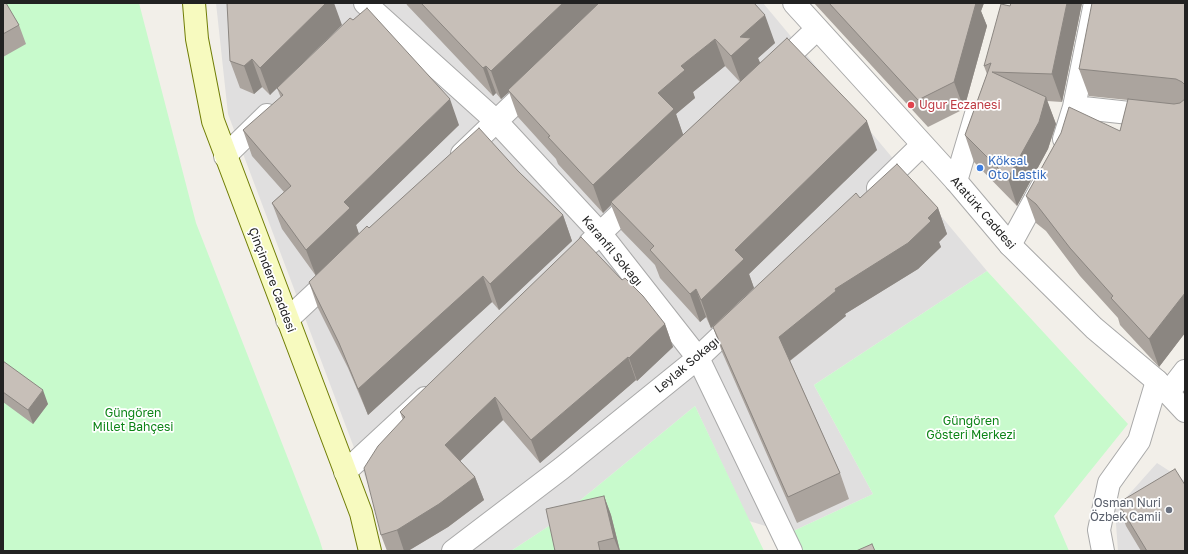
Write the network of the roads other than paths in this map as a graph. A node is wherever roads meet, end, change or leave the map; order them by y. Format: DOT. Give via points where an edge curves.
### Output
graph roads {
  1 [pos="194,3"];
  2 [pos="794,3"];
  3 [pos="1095,3"];
  4 [pos="371,10"];
  5 [pos="817,29"];
  6 [pos="552,68"];
  7 [pos="760,83"];
  8 [pos="982,93"];
  9 [pos="282,100"];
  10 [pos="1074,107"];
  11 [pos="1185,119"];
  12 [pos="496,122"];
  13 [pos="922,145"];
  14 [pos="225,156"];
  15 [pos="449,166"];
  16 [pos="956,181"];
  17 [pos="651,185"];
  18 [pos="865,200"];
  19 [pos="600,233"];
  20 [pos="1010,245"];
  21 [pos="577,255"];
  22 [pos="351,260"];
  23 [pos="755,303"];
  24 [pos="287,320"];
  25 [pos="698,358"];
  26 [pos="1185,371"];
  27 [pos="438,386"];
  28 [pos="1163,387"];
  29 [pos="1185,411"];
  30 [pos="345,472"];
  31 [pos="370,551"];
  32 [pos="453,551"];
  33 [pos="790,551"];
  34 [pos="1103,551"];
  1 -- 14 [label="main road, Çinçindere Caddesi" via="197,39 213,121"];
  2 -- 5 [label="street, Atatürk Caddesi"];
  3 -- 10 [label="street"];
  4 -- 12 [label="street, Karanfil Sokağı"];
  5 -- 7 [label="street"];
  5 -- 13 [label="street, Atatürk Caddesi"];
  6 -- 12 [label="street"];
  8 -- 16 [label="street"];
  9 -- 14 [label="street"];
  10 -- 11 [label="street"];
  10 -- 20 [label="street" via="1060,154"];
  12 -- 15 [label="street"];
  12 -- 19 [label="street, Karanfil Sokağı"];
  13 -- 16 [label="street, Atatürk Caddesi"];
  13 -- 18 [label="street"];
  14 -- 24 [label="main road, Çinçindere Caddesi"];
  16 -- 20 [label="street, Atatürk Caddesi"];
  17 -- 19 [label="street"];
  19 -- 21 [label="street"];
  19 -- 25 [label="street, Karanfil Sokağı"];
  20 -- 28 [label="street, Atatürk Caddesi" via="1094,328"];
  22 -- 24 [label="street"];
  23 -- 25 [label="street, Leylak Sokağı"];
  24 -- 30 [label="main road, Çinçindere Caddesi"];
  25 -- 32 [label="street, Leylak Sokağı" via="562,468"];
  25 -- 33 [label="street, Karanfil Sokağı"];
  26 -- 28 [label="street"];
  27 -- 30 [label="street"];
  28 -- 29 [label="street, Atatürk Caddesi"];
  28 -- 34 [label="street" via="1139,441 1110,483 1099,530"];
  30 -- 31 [label="main road, Çinçindere Caddesi" via="361,513"];
}
